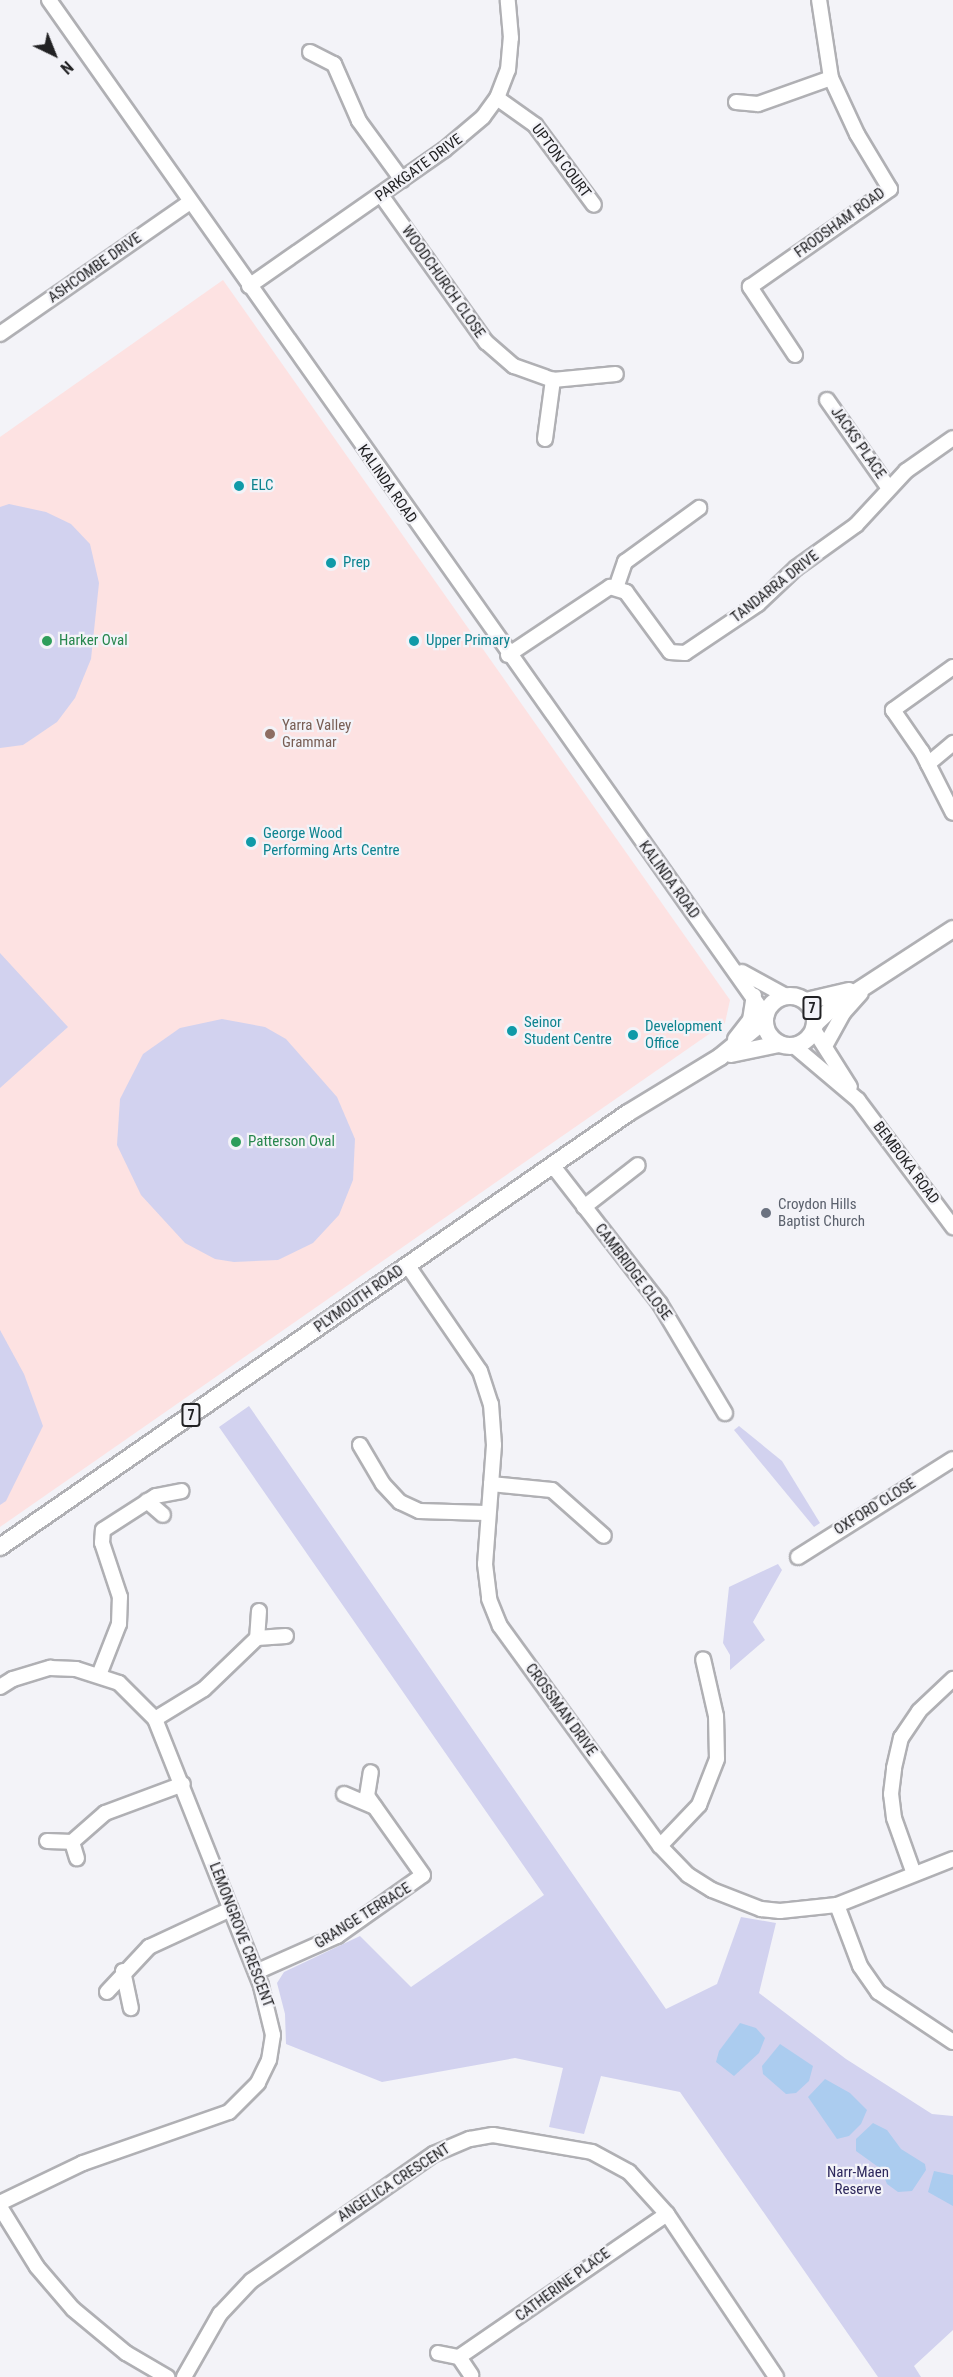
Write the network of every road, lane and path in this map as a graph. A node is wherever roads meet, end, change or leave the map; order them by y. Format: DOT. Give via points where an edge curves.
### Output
graph roads {
  1 [pos="50,0"];
  2 [pos="508,0"];
  3 [pos="819,0"];
  4 [pos="310,52"];
  5 [pos="831,78"];
  6 [pos="496,98"];
  7 [pos="736,102"];
  8 [pos="402,180"];
  9 [pos="381,195"];
  10 [pos="189,202"];
  11 [pos="594,205"];
  12 [pos="249,286"];
  13 [pos="0,334"];
  14 [pos="795,355"];
  15 [pos="616,374"];
  16 [pos="553,380"];
  17 [pos="827,400"];
  18 [pos="953,438"];
  19 [pos="545,439"];
  20 [pos="888,487"];
  21 [pos="699,508"];
  22 [pos="616,588"];
  23 [pos="508,655"];
  24 [pos="953,667"];
  25 [pos="953,743"];
  26 [pos="928,764"];
  27 [pos="953,813"];
  28 [pos="953,929"];
  29 [pos="731,963"];
  30 [pos="867,987"];
  31 [pos="754,995"];
  32 [pos="786,996"];
  33 [pos="806,1001"];
  34 [pos="765,1018"];
  35 [pos="815,1027"];
  36 [pos="787,1045"];
  37 [pos="825,1046"];
  38 [pos="720,1057"];
  39 [pos="858,1100"];
  40 [pos="638,1165"];
  41 [pos="553,1166"];
  42 [pos="584,1207"];
  43 [pos="953,1227"];
  44 [pos="408,1266"];
  45 [pos="725,1413"];
  46 [pos="360,1445"];
  47 [pos="953,1459"];
  48 [pos="491,1484"];
  49 [pos="182,1491"];
  50 [pos="147,1501"];
  51 [pos="486,1513"];
  52 [pos="163,1515"];
  53 [pos="604,1536"];
  54 [pos="0,1546"];
  55 [pos="798,1557"];
  56 [pos="259,1611"];
  57 [pos="286,1636"];
  58 [pos="256,1638"];
  59 [pos="703,1659"];
  60 [pos="99,1675"];
  61 [pos="953,1679"];
  62 [pos="0,1687"];
  63 [pos="155,1719"];
  64 [pos="371,1772"];
  65 [pos="183,1784"];
  66 [pos="344,1794"];
  67 [pos="374,1807"];
  68 [pos="47,1841"];
  69 [pos="72,1842"];
  70 [pos="660,1846"];
  71 [pos="77,1858"];
  72 [pos="953,1859"];
  73 [pos="915,1874"];
  74 [pos="837,1905"];
  75 [pos="231,1909"];
  76 [pos="123,1971"];
  77 [pos="255,1972"];
  78 [pos="107,1992"];
  79 [pos="131,2008"];
  80 [pos="953,2042"];
  81 [pos="0,2205"];
  82 [pos="667,2214"];
  83 [pos="438,2353"];
  84 [pos="459,2357"];
  85 [pos="471,2375"];
  86 [pos="773,2376"];
  87 [pos="167,2377"];
  88 [pos="184,2377"];
  1 -- 10 [label="street, KALINDA ROAD"];
  2 -- 6 [label="street, PARKGATE DRIVE" via="508,70"];
  3 -- 5 [label="street, FRODSHAM ROAD"];
  4 -- 8 [label="street" via="334,64 359,120"];
  5 -- 7 [label="street" via="758,104"];
  5 -- 14 [label="street, FRODSHAM ROAD" via="857,134 890,189 750,287"];
  6 -- 8 [label="street, PARKGATE DRIVE" via="470,132"];
  6 -- 11 [label="street, UPTON COURT" via="535,125"];
  8 -- 9 [label="street, PARKGATE DRIVE"];
  9 -- 12 [label="street, PARKGATE DRIVE"];
  9 -- 16 [label="street, WOODCHURCH CLOSE" via="486,342 514,366"];
  10 -- 12 [label="street, KALINDA ROAD"];
  10 -- 13 [label="street, ASHCOMBE DRIVE"];
  12 -- 23 [label="street, KALINDA ROAD"];
  15 -- 16 [label="street, WOODCHURCH CLOSE"];
  16 -- 19 [label="street"];
  17 -- 20 [label="street, JACKS PLACE"];
  18 -- 20 [label="street, TANDARRA DRIVE"];
  20 -- 22 [label="street, TANDARRA DRIVE" via="856,525 796,568 758,604 685,653 670,652 626,592"];
  21 -- 22 [label="street" via="625,562"];
  22 -- 23 [label="street" via="604,589"];
  23 -- 29 [label="street, KALINDA ROAD"];
  24 -- 26 [label="street" via="893,710"];
  25 -- 26 [label="street"];
  26 -- 27 [label="street"];
  28 -- 30 [label="main road, 7"];
  29 -- 31 [label="street, KALINDA ROAD"];
  29 -- 32 [label="street, KALINDA ROAD" via="757,983"];
  30 -- 33 [label="main road, 7"];
  30 -- 35 [label="main road, 7" via="833,1007"];
  30 -- 37 [label="street" via="844,1012"];
  31 -- 34 [label="street, KALINDA ROAD"];
  31 -- 38 [label="street" via="750,1020"];
  32 -- 33 [label="main road, 7"];
  32 -- 34 [label="main road, 7" via="773,1003"];
  33 -- 35 [label="main road, 7"];
  34 -- 36 [label="main road" via="768,1034"];
  34 -- 38 [label="main road, PLYMOUTH ROAD / 7"];
  35 -- 36 [label="main road, 7" via="806,1041"];
  35 -- 37 [label="street, BEMBOKA ROAD"];
  36 -- 38 [label="main road, PLYMOUTH ROAD / 7"];
  36 -- 39 [label="street, BEMBOKA ROAD"];
  37 -- 39 [label="street, BEMBOKA ROAD"];
  38 -- 41 [label="main road, PLYMOUTH ROAD / 7" via="637,1106"];
  39 -- 43 [label="street, BEMBOKA ROAD"];
  40 -- 42 [label="street"];
  41 -- 42 [label="street, CAMBRIDGE CLOSE"];
  41 -- 44 [label="main road, PLYMOUTH ROAD / 7"];
  42 -- 45 [label="street, CAMBRIDGE CLOSE" via="660,1304"];
  44 -- 48 [label="street, CROSSMAN DRIVE" via="480,1371 491,1404"];
  44 -- 54 [label="main road, PLYMOUTH ROAD / 7"];
  46 -- 51 [label="street" via="383,1484 399,1502 419,1511"];
  47 -- 55 [label="street, OXFORD CLOSE"];
  48 -- 51 [label="street, CROSSMAN DRIVE"];
  48 -- 53 [label="street" via="552,1490"];
  49 -- 50 [label="street"];
  50 -- 52 [label="street" via="152,1510"];
  50 -- 60 [label="street" via="103,1530 100,1538 120,1597 119,1624"];
  51 -- 70 [label="street, CROSSMAN DRIVE" via="489,1599 500,1626"];
  56 -- 58 [label="street"];
  57 -- 58 [label="street"];
  58 -- 63 [label="street" via="204,1689"];
  59 -- 70 [label="street" via="716,1716 717,1759 699,1805"];
  60 -- 62 [label="street, LEMONGROVE CRESCENT" via="50,1668 14,1678"];
  60 -- 63 [label="street, LEMONGROVE CRESCENT" via="119,1683"];
  61 -- 73 [label="street" via="919,1711 901,1738 894,1768 894,1818"];
  63 -- 65 [label="street, LEMONGROVE CRESCENT"];
  64 -- 67 [label="street, GRANGE TERRACE" via="367,1796"];
  65 -- 69 [label="street" via="105,1814"];
  65 -- 75 [label="street, LEMONGROVE CRESCENT"];
  66 -- 67 [label="street"];
  67 -- 77 [label="street, GRANGE TERRACE" via="423,1875 337,1936"];
  68 -- 69 [label="street"];
  69 -- 71 [label="street"];
  70 -- 74 [label="street, CROSSMAN DRIVE" via="688,1875 704,1885 761,1909 804,1911"];
  72 -- 73 [label="street, CROSSMAN DRIVE"];
  73 -- 74 [label="street, CROSSMAN DRIVE"];
  74 -- 80 [label="street" via="860,1966 878,1992"];
  75 -- 76 [label="street" via="149,1947"];
  75 -- 77 [label="street, LEMONGROVE CRESCENT"];
  76 -- 78 [label="street"];
  76 -- 79 [label="street"];
  77 -- 81 [label="street, LEMONGROVE CRESCENT" via="270,2010 273,2035 265,2072 245,2099 229,2112 197,2126 106,2154"];
  81 -- 87 [label="street" via="37,2267 74,2309 126,2353"];
  82 -- 84 [label="street, CATHERINE PLACE"];
  82 -- 86 [label="street, ANGELICA CRESCENT"];
  82 -- 88 [label="street, ANGELICA CRESCENT" via="629,2172 592,2152 493,2135 454,2144 398,2177 241,2289 220,2314"];
  83 -- 84 [label="street"];
  84 -- 85 [label="street"];
}
